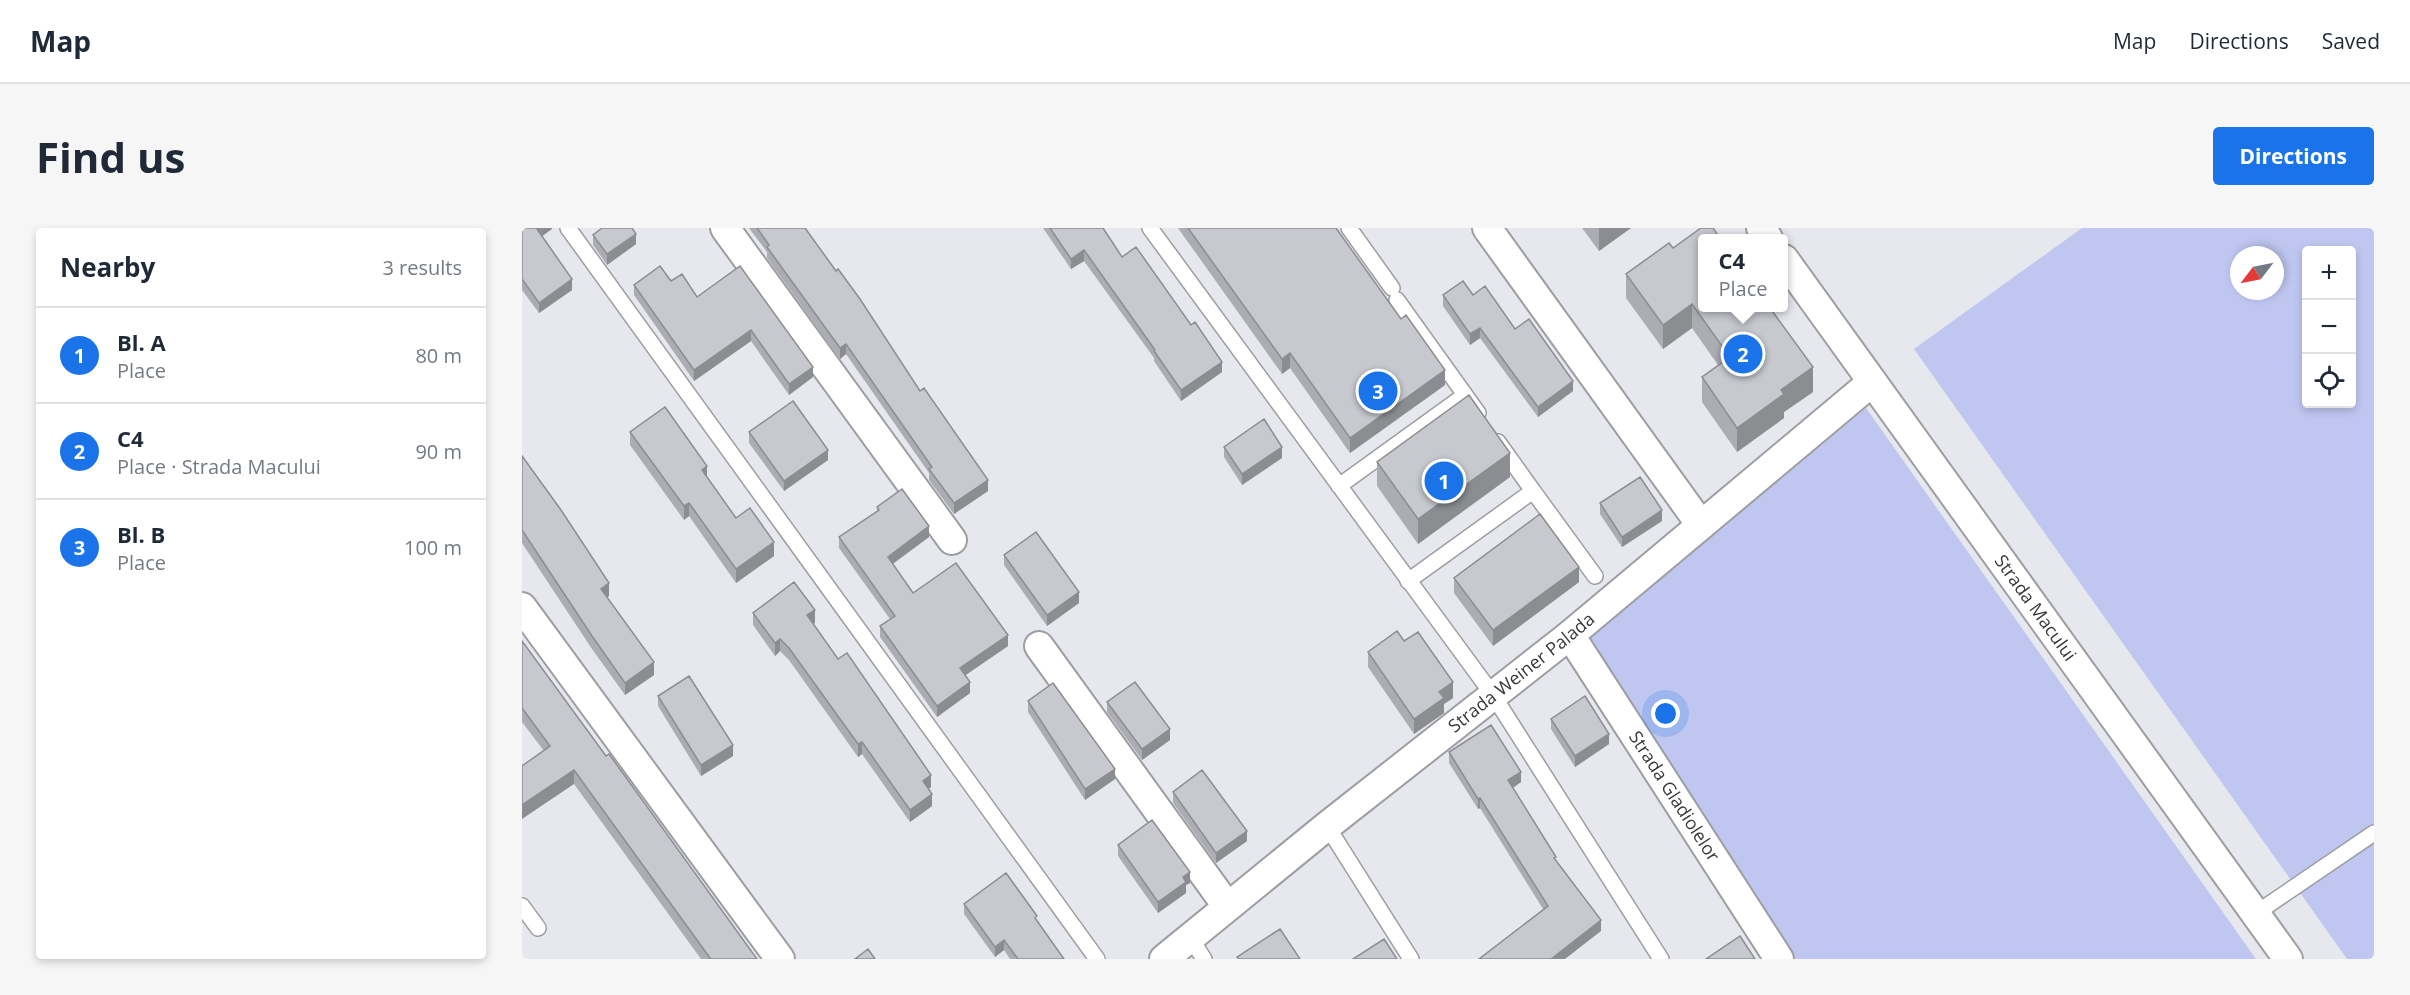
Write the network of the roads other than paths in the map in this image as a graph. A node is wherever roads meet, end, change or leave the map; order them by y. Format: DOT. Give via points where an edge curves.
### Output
graph roads {
  1 [pos="568,228"];
  2 [pos="725,228"];
  3 [pos="1150,228"];
  4 [pos="1349,228"];
  5 [pos="1486,228"];
  6 [pos="1788,265"];
  7 [pos="1872,382"];
  8 [pos="1465,395"];
  9 [pos="1339,486"];
  10 [pos="1533,490"];
  11 [pos="1701,525"];
  12 [pos="952,540"];
  13 [pos="1595,576"];
  14 [pos="1408,581"];
  15 [pos="522,607"];
  16 [pos="1570,635"];
  17 [pos="1039,646"];
  18 [pos="1492,695"];
  19 [pos="1327,826"];
  20 [pos="2374,833"];
  21 [pos="522,906"];
  22 [pos="1227,906"];
  23 [pos="2255,914"];
  24 [pos="538,928"];
  25 [pos="1197,948"];
  26 [pos="780,959"];
  27 [pos="1097,959"];
  28 [pos="1164,959"];
  29 [pos="1411,959"];
  30 [pos="1661,959"];
  31 [pos="1779,959"];
  32 [pos="2288,959"];
  1 -- 27 [label="lane"];
  2 -- 12 [label="street"];
  3 -- 9 [label="lane"];
  4 -- 8 [label="lane"];
  5 -- 11 [label="street"];
  6 -- 7 [label="street, Strada Macului"];
  7 -- 11 [label="street, Strada Weiner Palada"];
  7 -- 23 [label="street, Strada Macului"];
  8 -- 9 [label="lane"];
  8 -- 10 [label="lane"];
  9 -- 14 [label="lane"];
  10 -- 13 [label="lane"];
  10 -- 14 [label="lane"];
  11 -- 16 [label="street, Strada Weiner Palada"];
  14 -- 18 [label="lane"];
  15 -- 26 [label="street"];
  16 -- 18 [label="street, Strada Weiner Palada"];
  16 -- 31 [label="street, Strada Gladiolelor"];
  17 -- 22 [label="street"];
  18 -- 19 [label="street, Strada Weiner Palada"];
  18 -- 30 [label="lane"];
  19 -- 22 [label="street, Strada Weiner Palada"];
  19 -- 29 [label="lane"];
  20 -- 23 [label="lane"];
  21 -- 24 [label="lane"];
  22 -- 25 [label="street, Strada Weiner Palada"];
  23 -- 32 [label="street, Strada Macului"];
  25 -- 28 [label="street, Strada Weiner Palada"];
}
